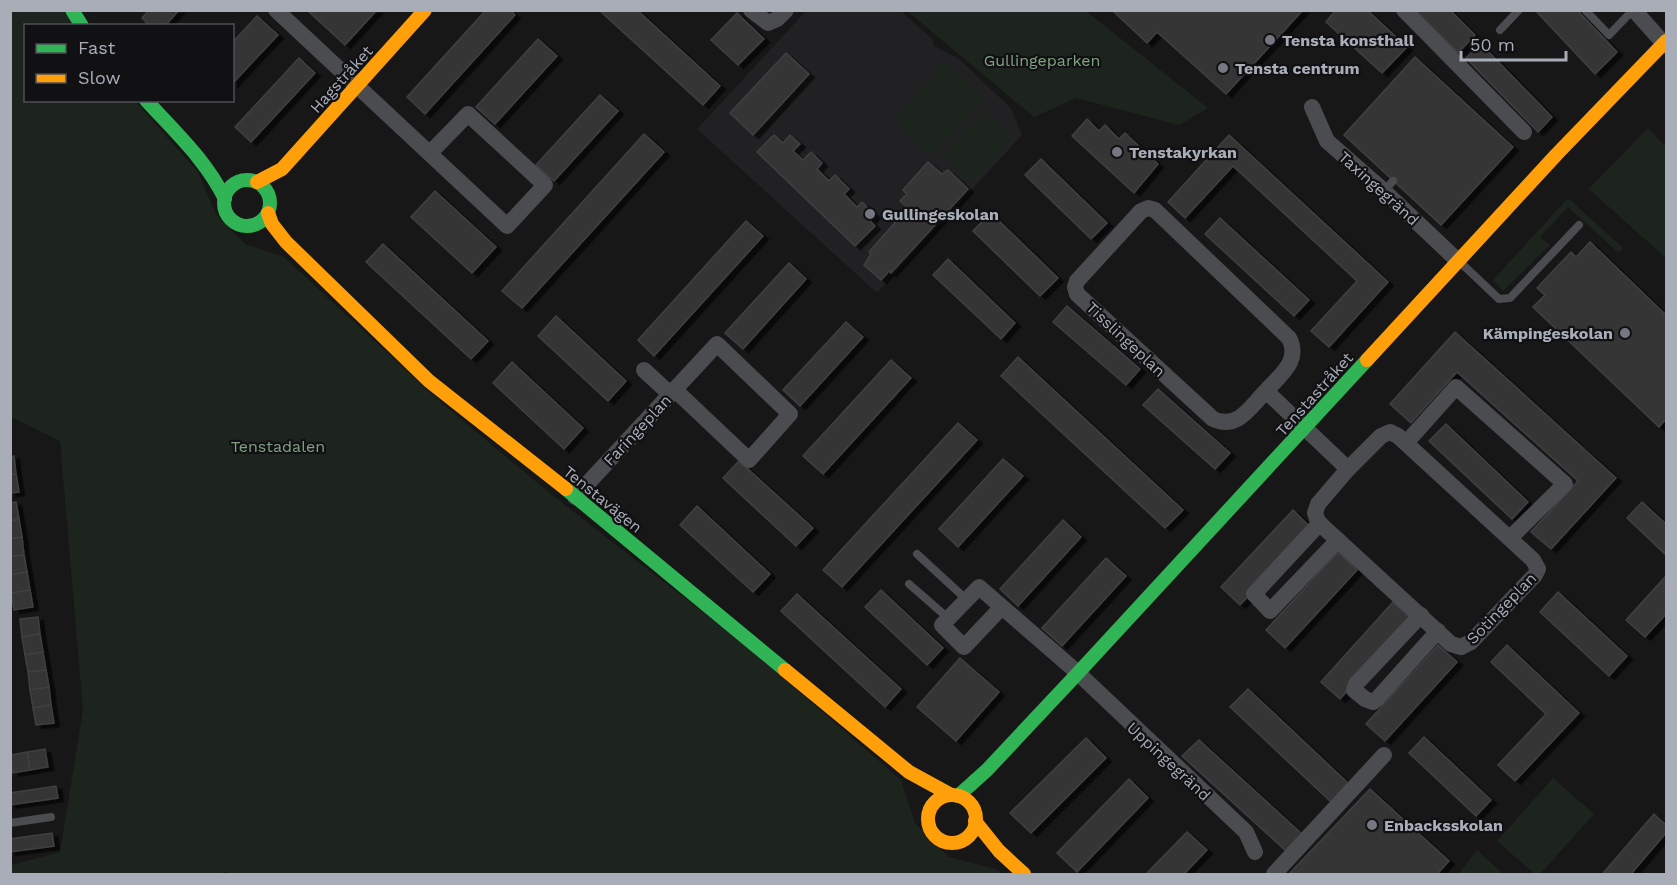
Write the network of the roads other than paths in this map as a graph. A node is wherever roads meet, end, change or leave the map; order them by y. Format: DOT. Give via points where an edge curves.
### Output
graph roads {
  1 [pos="72,10"];
  2 [pos="276,10"];
  3 [pos="426,10"];
  4 [pos="751,10"];
  5 [pos="786,10"];
  6 [pos="1404,10"];
  7 [pos="1520,10"];
  8 [pos="1585,10"];
  9 [pos="1634,10"];
  10 [pos="81,24"];
  11 [pos="1500,30"];
  12 [pos="1666,44"];
  13 [pos="357,86"];
  14 [pos="148,102"];
  15 [pos="1312,107"];
  16 [pos="1524,132"];
  17 [pos="430,153"];
  18 [pos="202,159"];
  19 [pos="282,169"];
  20 [pos="257,182"];
  21 [pos="237,183"];
  22 [pos="225,199"];
  23 [pos="269,206"];
  24 [pos="1579,225"];
  25 [pos="250,226"];
  26 [pos="286,242"];
  27 [pos="1458,261"];
  28 [pos="644,370"];
  29 [pos="1266,391"];
  30 [pos="672,392"];
  31 [pos="1304,429"];
  32 [pos="1406,443"];
  33 [pos="1348,469"];
  34 [pos="575,497"];
  35 [pos="1320,523"];
  36 [pos="1510,538"];
  37 [pos="1338,540"];
  38 [pos="917,554"];
  39 [pos="909,584"];
  40 [pos="967,600"];
  41 [pos="1001,608"];
  42 [pos="1421,615"];
  43 [pos="948,618"];
  44 [pos="1438,631"];
  45 [pos="1078,673"];
  46 [pos="1384,755"];
  47 [pos="987,770"];
  48 [pos="909,772"];
  49 [pos="954,796"];
  50 [pos="930,810"];
  51 [pos="974,815"];
  52 [pos="51,817"];
  53 [pos="10,823"];
  54 [pos="961,841"];
  55 [pos="999,851"];
  56 [pos="1255,852"];
  57 [pos="1024,874"];
  58 [pos="1274,874"];
  1 -- 10 [label="street"];
  2 -- 13 [label="street"];
  3 -- 13 [label="street, Hagstråket"];
  4 -- 5 [label="street" via="768,23"];
  6 -- 16 [label="street"];
  7 -- 11 [label="lane"];
  8 -- 9 [label="lane" via="1609,35"];
  9 -- 12 [label="street"];
  12 -- 27 [label="street, Tenstastråket"];
  13 -- 17 [label="street"];
  13 -- 19 [label="street, Hagstråket"];
  14 -- 18 [label="street"];
  15 -- 27 [label="street, Taxingegränd" via="1327,141 1388,186"];
  17 -- 17 [label="street" via="507,226 545,185 468,114"];
  18 -- 21 [label="street"];
  18 -- 22 [label="street"];
  19 -- 20 [label="street, Hagstråket"];
  19 -- 23 [label="street, Hagstråket"];
  20 -- 21 [label="street"];
  20 -- 23 [label="street" via="263,186"];
  21 -- 22 [label="street"];
  22 -- 25 [label="street" via="230,218"];
  23 -- 25 [label="street" via="258,224"];
  23 -- 26 [label="street, Tenstavägen" via="272,224"];
  24 -- 27 [label="lane" via="1510,298 1499,299"];
  25 -- 26 [label="street, Tenstavägen"];
  26 -- 34 [label="street, Tenstavägen" via="429,381"];
  27 -- 31 [label="street, Tenstastråket"];
  28 -- 30 [label="street"];
  29 -- 29 [label="street, Tisslingeplan" via="1291,363 1294,347 1289,338 1155,210 1141,211 1077,281 1077,294 1212,419 1224,424 1236,421"];
  29 -- 31 [label="street"];
  30 -- 30 [label="street, Faringeplan" via="717,344 790,414 749,460"];
  30 -- 34 [label="street, Faringeplan"];
  31 -- 33 [label="street"];
  31 -- 45 [label="street, Tenstastråket"];
  32 -- 33 [label="street, Sotingeplan" via="1390,432 1381,436"];
  32 -- 36 [label="street, Sotingeplan"];
  32 -- 36 [label="street" via="1456,387 1564,484"];
  33 -- 35 [label="street, Sotingeplan" via="1318,504 1315,513"];
  34 -- 48 [label="street, Tenstavägen"];
  35 -- 37 [label="street, Sotingeplan"];
  35 -- 37 [label="street" via="1254,594 1262,604 1270,610"];
  36 -- 44 [label="street, Sotingeplan" via="1533,560 1538,569 1535,575 1470,642 1461,647 1452,644"];
  37 -- 42 [label="street, Sotingeplan"];
  38 -- 40 [label="lane"];
  39 -- 43 [label="lane"];
  40 -- 41 [label="street, Uppingegränd" via="979,586"];
  40 -- 43 [label="street"];
  41 -- 43 [label="street" via="964,646 942,625"];
  41 -- 45 [label="street, Uppingegränd"];
  42 -- 44 [label="street, Sotingeplan"];
  42 -- 44 [label="street" via="1354,690 1373,702"];
  45 -- 47 [label="street, Tenstastråket"];
  45 -- 56 [label="street, Uppingegränd" via="1246,832"];
  46 -- 58 [label="street"];
  47 -- 49 [label="street, Tenstastråket"];
  47 -- 51 [label="street, Tenstastråket"];
  48 -- 49 [label="street, Tenstavägen"];
  48 -- 50 [label="street, Tenstavägen" via="918,795"];
  49 -- 50 [label="street" via="938,800"];
  49 -- 51 [label="street" via="964,799"];
  50 -- 54 [label="street" via="928,824 936,837 949,843"];
  51 -- 54 [label="street" via="971,833"];
  51 -- 55 [label="street"];
  52 -- 53 [label="lane"];
  54 -- 55 [label="street"];
  55 -- 57 [label="street"];
}
